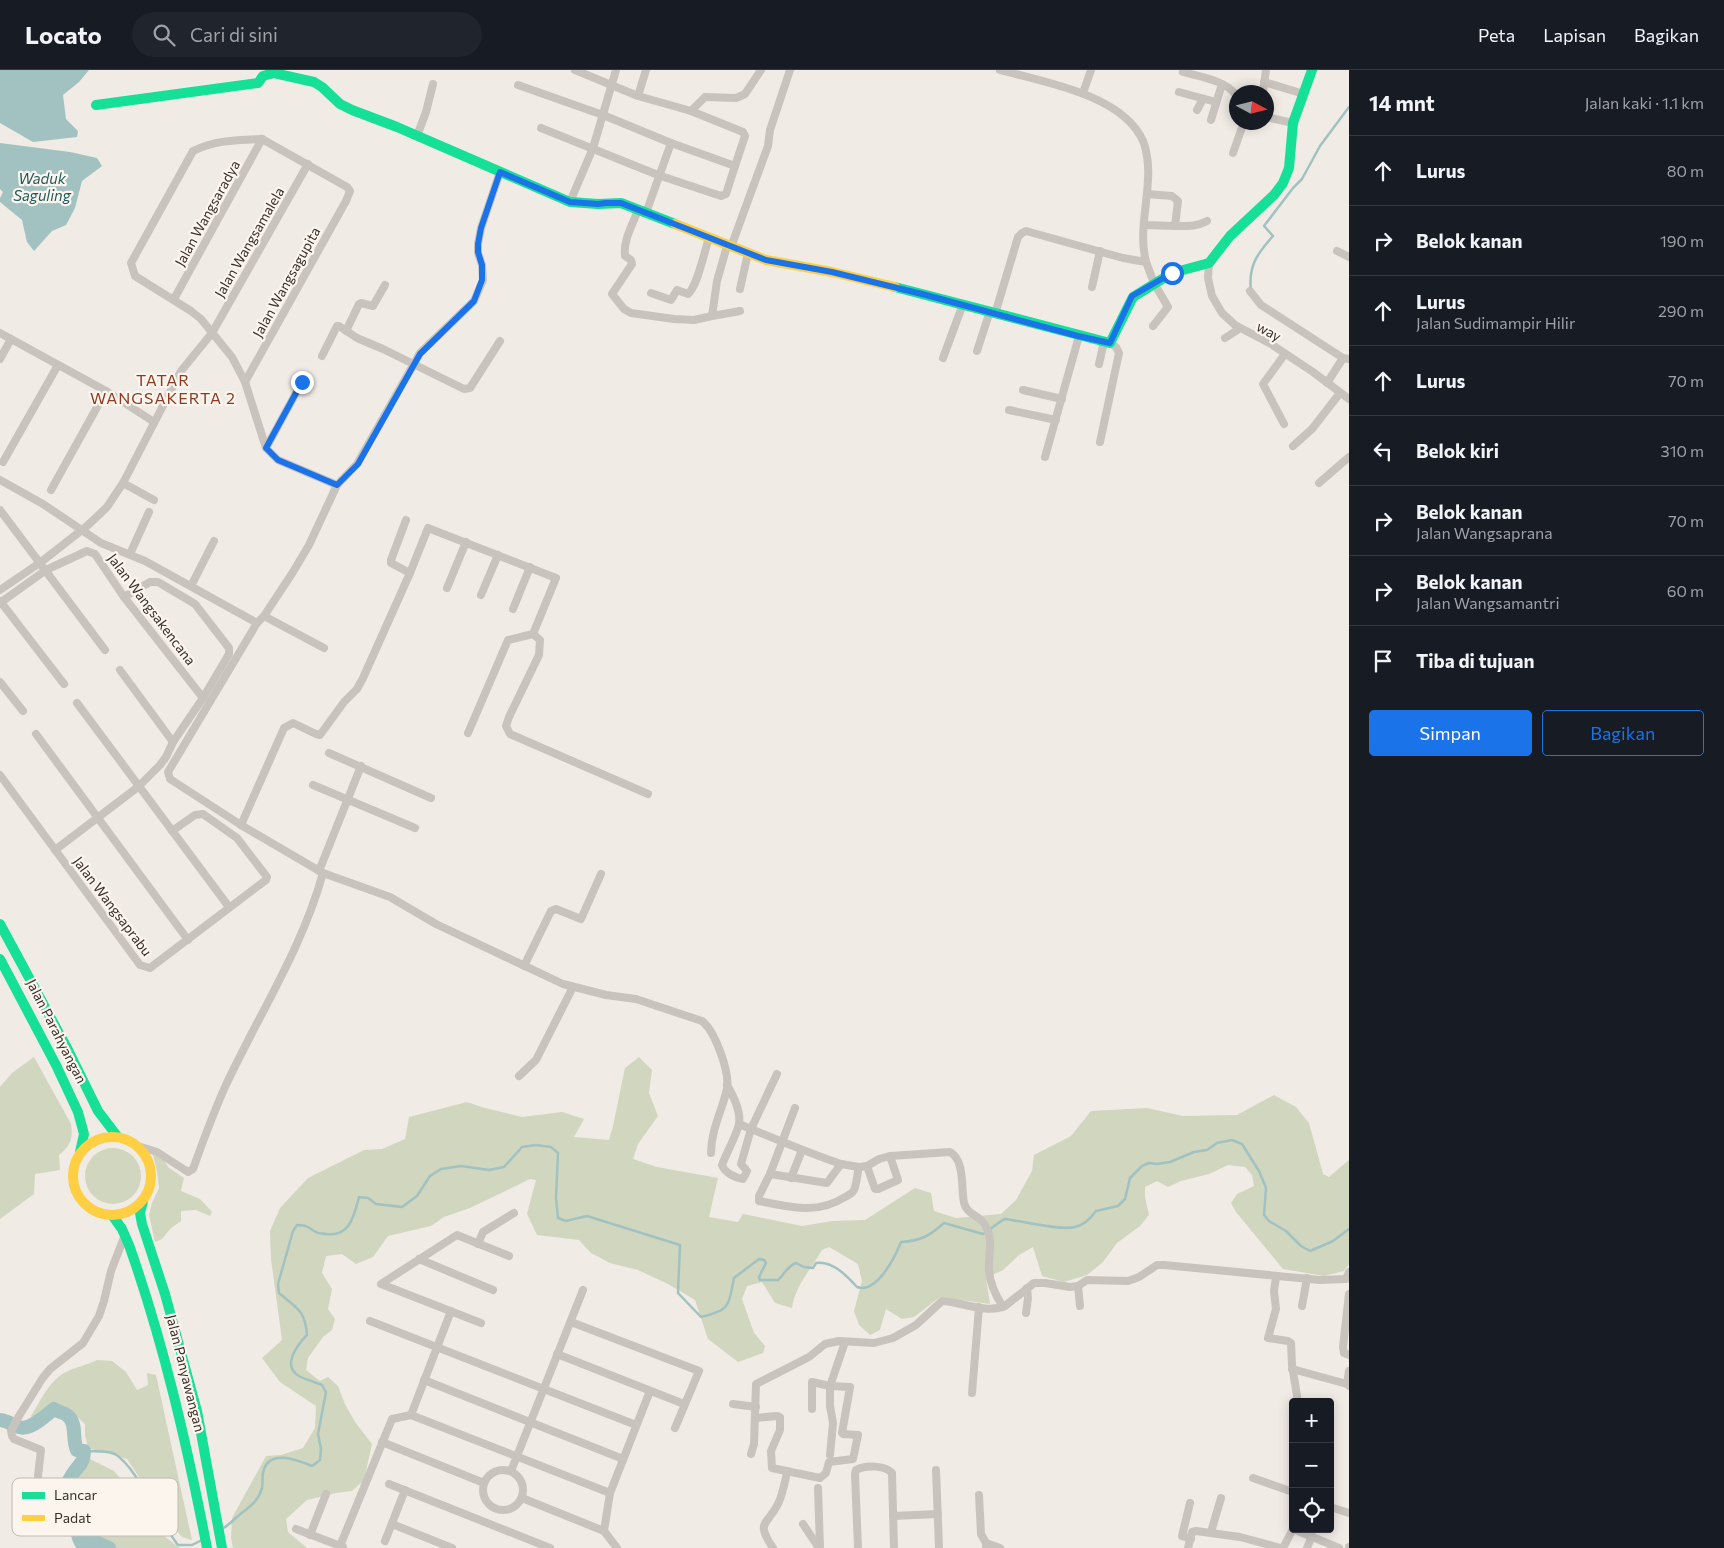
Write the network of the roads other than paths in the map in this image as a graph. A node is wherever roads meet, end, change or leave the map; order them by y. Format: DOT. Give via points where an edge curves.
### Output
graph roads {
  1 [pos="575,70"];
  2 [pos="616,70"];
  3 [pos="646,70"];
  4 [pos="761,70"];
  5 [pos="790,70"];
  6 [pos="1000,70"];
  7 [pos="1091,70"];
  8 [pos="1266,70"];
  9 [pos="1312,70"];
  10 [pos="1183,72"];
  11 [pos="593,73"];
  12 [pos="1264,82"];
  13 [pos="433,84"];
  14 [pos="1222,84"];
  15 [pos="518,85"];
  16 [pos="612,85"];
  17 [pos="1264,85"];
  18 [pos="1229,87"];
  19 [pos="1179,92"];
  20 [pos="1083,93"];
  21 [pos="1304,94"];
  22 [pos="638,96"];
  23 [pos="1202,98"];
  24 [pos="1216,102"];
  25 [pos="96,104"];
  26 [pos="1198,110"];
  27 [pos="691,111"];
  28 [pos="603,115"];
  29 [pos="1274,119"];
  30 [pos="1211,120"];
  31 [pos="1293,123"];
  32 [pos="541,128"];
  33 [pos="1241,130"];
  34 [pos="417,136"];
  35 [pos="262,139"];
  36 [pos="671,143"];
  37 [pos="593,148"];
  38 [pos="1234,153"];
  39 [pos="308,164"];
  40 [pos="736,166"];
  41 [pos="500,172"];
  42 [pos="658,175"];
  43 [pos="1147,194"];
  44 [pos="570,202"];
  45 [pos="642,211"];
  46 [pos="1207,221"];
  47 [pos="1144,225"];
  48 [pos="1175,226"];
  49 [pos="709,238"];
  50 [pos="729,247"];
  51 [pos="1100,251"];
  52 [pos="1337,251"];
  53 [pos="748,253"];
  54 [pos="1349,257"];
  55 [pos="1146,262"];
  56 [pos="1209,264"];
  57 [pos="1154,283"];
  58 [pos="386,285"];
  59 [pos="1092,286"];
  60 [pos="740,289"];
  61 [pos="1250,291"];
  62 [pos="651,293"];
  63 [pos="174,299"];
  64 [pos="964,304"];
  65 [pos="740,312"];
  66 [pos="993,312"];
  67 [pos="712,316"];
  68 [pos="1154,326"];
  69 [pos="1239,328"];
  70 [pos="346,331"];
  71 [pos="212,332"];
  72 [pos="0,333"];
  73 [pos="1078,336"];
  74 [pos="1225,338"];
  75 [pos="11,339"];
  76 [pos="500,341"];
  77 [pos="1107,342"];
  78 [pos="977,351"];
  79 [pos="1285,354"];
  80 [pos="322,356"];
  81 [pos="942,358"];
  82 [pos="0,359"];
  83 [pos="1346,359"];
  84 [pos="1099,364"];
  85 [pos="58,365"];
  86 [pos="413,365"];
  87 [pos="245,382"];
  88 [pos="302,382"];
  89 [pos="1327,383"];
  90 [pos="1023,390"];
  91 [pos="106,391"];
  92 [pos="1340,393"];
  93 [pos="1062,399"];
  94 [pos="1349,399"];
  95 [pos="1009,410"];
  96 [pos="1056,420"];
  97 [pos="154,422"];
  98 [pos="1284,424"];
  99 [pos="1100,442"];
  100 [pos="1293,446"];
  101 [pos="266,448"];
  102 [pos="1349,456"];
  103 [pos="1044,457"];
  104 [pos="3,462"];
  105 [pos="0,480"];
  106 [pos="123,482"];
  107 [pos="334,483"];
  108 [pos="1319,483"];
  109 [pos="50,490"];
  110 [pos="154,500"];
  111 [pos="0,510"];
  112 [pos="149,512"];
  113 [pos="406,520"];
  114 [pos="214,541"];
  115 [pos="466,542"];
  116 [pos="130,554"];
  117 [pos="498,555"];
  118 [pos="40,562"];
  119 [pos="530,568"];
  120 [pos="46,570"];
  121 [pos="410,573"];
  122 [pos="191,586"];
  123 [pos="447,588"];
  124 [pos="0,590"];
  125 [pos="481,595"];
  126 [pos="124,597"];
  127 [pos="0,602"];
  128 [pos="513,609"];
  129 [pos="264,616"];
  130 [pos="257,623"];
  131 [pos="533,634"];
  132 [pos="324,648"];
  133 [pos="105,650"];
  134 [pos="120,670"];
  135 [pos="0,682"];
  136 [pos="64,684"];
  137 [pos="204,698"];
  138 [pos="77,703"];
  139 [pos="23,712"];
  140 [pos="468,733"];
  141 [pos="36,734"];
  142 [pos="173,742"];
  143 [pos="329,753"];
  144 [pos="361,766"];
  145 [pos="0,775"];
  146 [pos="312,785"];
  147 [pos="138,787"];
  148 [pos="648,794"];
  149 [pos="431,798"];
  150 [pos="348,799"];
  151 [pos="97,818"];
  152 [pos="242,825"];
  153 [pos="416,828"];
  154 [pos="172,831"];
  155 [pos="55,850"];
  156 [pos="321,872"];
  157 [pos="601,874"];
  158 [pos="229,908"];
  159 [pos="0,924"];
  160 [pos="188,940"];
  161 [pos="0,959"];
  162 [pos="524,966"];
  163 [pos="573,987"];
  164 [pos="777,1074"];
  165 [pos="520,1076"];
  166 [pos="727,1086"];
  167 [pos="795,1108"];
  168 [pos="739,1124"];
  169 [pos="751,1129"];
  170 [pos="117,1136"];
  171 [pos="781,1142"];
  172 [pos="138,1146"];
  173 [pos="802,1150"];
  174 [pos="80,1153"];
  175 [pos="710,1153"];
  176 [pos="890,1156"];
  177 [pos="840,1164"];
  178 [pos="863,1166"];
  179 [pos="770,1174"];
  180 [pos="791,1178"];
  181 [pos="143,1201"];
  182 [pos="514,1213"];
  183 [pos="112,1216"];
  184 [pos="125,1235"];
  185 [pos="478,1244"];
  186 [pos="509,1256"];
  187 [pos="419,1259"];
  188 [pos="1347,1276"];
  189 [pos="1276,1277"];
  190 [pos="1307,1278"];
  191 [pos="1078,1286"];
  192 [pos="1027,1288"];
  193 [pos="493,1290"];
  194 [pos="584,1290"];
  195 [pos="1349,1294"];
  196 [pos="1080,1306"];
  197 [pos="1302,1306"];
  198 [pos="980,1307"];
  199 [pos="1003,1307"];
  200 [pos="451,1311"];
  201 [pos="1026,1313"];
  202 [pos="370,1321"];
  203 [pos="571,1322"];
  204 [pos="481,1323"];
  205 [pos="845,1342"];
  206 [pos="437,1347"];
  207 [pos="557,1354"];
  208 [pos="1349,1355"];
  209 [pos="1292,1369"];
  210 [pos="1349,1370"];
  211 [pos="424,1380"];
  212 [pos="1348,1385"];
  213 [pos="830,1386"];
  214 [pos="544,1389"];
  215 [pos="650,1391"];
  216 [pos="972,1393"];
  217 [pos="1297,1398"];
  218 [pos="684,1404"];
  219 [pos="733,1404"];
  220 [pos="756,1408"];
  221 [pos="812,1409"];
  222 [pos="411,1415"];
  223 [pos="755,1418"];
  224 [pos="530,1422"];
  225 [pos="636,1426"];
  226 [pos="674,1428"];
  227 [pos="382,1442"];
  228 [pos="751,1454"];
  229 [pos="830,1455"];
  230 [pos="516,1457"];
  231 [pos="623,1459"];
  232 [pos="936,1470"];
  233 [pos="511,1471"];
  234 [pos="38,1476"];
  235 [pos="786,1477"];
  236 [pos="1253,1478"];
  237 [pos="484,1483"];
  238 [pos="390,1484"];
  239 [pos="818,1488"];
  240 [pos="405,1490"];
  241 [pos="1289,1491"];
  242 [pos="326,1494"];
  243 [pos="610,1494"];
  244 [pos="979,1496"];
  245 [pos="522,1498"];
  246 [pos="1221,1498"];
  247 [pos="1190,1503"];
  248 [pos="1334,1507"];
  249 [pos="496,1509"];
  250 [pos="1349,1513"];
  251 [pos="938,1514"];
  252 [pos="893,1516"];
  253 [pos="392,1524"];
  254 [pos="490,1524"];
  255 [pos="803,1524"];
  256 [pos="296,1529"];
  257 [pos="604,1531"];
  258 [pos="1211,1532"];
  259 [pos="1291,1533"];
  260 [pos="1304,1533"];
  261 [pos="310,1535"];
  262 [pos="1312,1536"];
  263 [pos="1191,1539"];
  264 [pos="385,1541"];
  265 [pos="986,1545"];
  266 [pos="342,1547"];
  267 [pos="771,1547"];
  268 [pos="207,1548"];
  269 [pos="222,1548"];
  270 [pos="452,1548"];
  271 [pos="550,1548"];
  272 [pos="617,1548"];
  273 [pos="819,1548"];
  274 [pos="858,1548"];
  275 [pos="894,1548"];
  276 [pos="939,1548"];
  277 [pos="1000,1548"];
  278 [pos="1188,1548"];
  279 [pos="1282,1548"];
  280 [pos="1307,1548"];
  281 [pos="1340,1548"];
  1 -- 11 [label="street"];
  2 -- 16 [label="street"];
  3 -- 22 [label="street"];
  4 -- 27 [label="street" via="745,94 736,98 705,98"];
  5 -- 50 [label="street" via="770,130 768,146"];
  6 -- 20 [label="street"];
  7 -- 20 [label="street"];
  8 -- 12 [label="street"];
  9 -- 21 [label="street"];
  10 -- 14 [label="street"];
  11 -- 16 [label="street"];
  12 -- 17 [label="street"];
  12 -- 21 [label="street"];
  13 -- 34 [label="street"];
  14 -- 18 [label="street"];
  14 -- 24 [label="street"];
  15 -- 28 [label="street"];
  16 -- 22 [label="street"];
  16 -- 28 [label="street"];
  19 -- 23 [label="street"];
  20 -- 43 [label="street" via="1128,118 1138,132 1144,143"];
  21 -- 31 [label="street"];
  22 -- 27 [label="street"];
  23 -- 24 [label="street"];
  23 -- 26 [label="street"];
  24 -- 30 [label="street"];
  25 -- 34 [label="street" via="258,84 268,74 281,74 314,82 340,104"];
  27 -- 40 [label="street" via="743,132 744,142"];
  28 -- 36 [label="street"];
  28 -- 37 [label="street"];
  29 -- 31 [label="street"];
  31 -- 56 [label="street" via="1289,168 1283,183 1230,236"];
  32 -- 37 [label="street"];
  33 -- 38 [label="street"];
  34 -- 41 [label="street"];
  35 -- 39 [label="street"];
  35 -- 63 [label="street, Jalan Wangsaradya"];
  35 -- 63 [label="street" via="206,144 193,151 131,263 135,276"];
  36 -- 40 [label="street"];
  36 -- 42 [label="street"];
  37 -- 42 [label="street"];
  37 -- 44 [label="street"];
  39 -- 71 [label="street, Jalan Wangsamalela"];
  39 -- 87 [label="street, Jalan Wangsagupita" via="350,191"];
  40 -- 42 [label="street" via="723,196"];
  41 -- 44 [label="street"];
  41 -- 86 [label="street" via="479,236 482,280 474,301 420,354"];
  42 -- 45 [label="street"];
  43 -- 47 [label="street"];
  43 -- 48 [label="street" via="1176,198"];
  44 -- 45 [label="street" via="621,203"];
  45 -- 49 [label="street"];
  45 -- 67 [label="street" via="629,233 624,251 632,264 612,294 624,309 632,313 694,320"];
  46 -- 48 [label="street" via="1193,226"];
  47 -- 48 [label="street"];
  47 -- 55 [label="street"];
  49 -- 50 [label="street"];
  49 -- 62 [label="street" via="696,280 688,294 677,290 671,300"];
  50 -- 53 [label="street"];
  50 -- 67 [label="street" via="717,280"];
  51 -- 55 [label="street"];
  51 -- 59 [label="street"];
  51 -- 66 [label="street" via="1022,233"];
  52 -- 54 [label="street"];
  53 -- 60 [label="street"];
  53 -- 64 [label="street" via="766,260 832,272"];
  55 -- 57 [label="street"];
  56 -- 57 [label="street" via="1172,273"];
  56 -- 69 [label="street, way" via="1212,296 1222,312"];
  57 -- 68 [label="street" via="1168,307"];
  57 -- 77 [label="street" via="1132,296"];
  58 -- 70 [label="street" via="373,306 359,304"];
  61 -- 83 [label="street" via="1261,305"];
  63 -- 71 [label="street"];
  64 -- 66 [label="street"];
  64 -- 81 [label="street"];
  65 -- 67 [label="street"];
  66 -- 73 [label="street"];
  66 -- 78 [label="street"];
  69 -- 74 [label="street"];
  69 -- 79 [label="street, way"];
  70 -- 80 [label="street" via="337,326"];
  70 -- 86 [label="street"];
  71 -- 87 [label="street" via="232,357"];
  71 -- 97 [label="street, Jalan Wangsamalela" via="181,371"];
  72 -- 75 [label="street"];
  73 -- 77 [label="street"];
  73 -- 93 [label="street"];
  75 -- 82 [label="street"];
  75 -- 85 [label="street"];
  76 -- 86 [label="street" via="468,389 464,390"];
  77 -- 84 [label="street"];
  77 -- 99 [label="street" via="1118,350 1118,358"];
  79 -- 89 [label="street, way"];
  79 -- 98 [label="street" via="1263,384"];
  83 -- 89 [label="street"];
  85 -- 91 [label="street"];
  85 -- 104 [label="street"];
  86 -- 107 [label="street" via="358,464"];
  87 -- 101 [label="street"];
  88 -- 101 [label="street"];
  89 -- 92 [label="street, way"];
  90 -- 93 [label="street"];
  91 -- 97 [label="street"];
  91 -- 109 [label="street"];
  92 -- 94 [label="street, way"];
  92 -- 100 [label="street" via="1312,429"];
  93 -- 96 [label="street"];
  95 -- 96 [label="street"];
  96 -- 103 [label="street"];
  97 -- 106 [label="street, Jalan Wangsamalela"];
  101 -- 107 [label="street" via="278,460"];
  102 -- 108 [label="street"];
  105 -- 116 [label="street" via="108,546"];
  106 -- 110 [label="street"];
  106 -- 118 [label="street, Jalan Wangsamalela" via="107,507"];
  107 -- 129 [label="street" via="309,545"];
  111 -- 118 [label="street"];
  112 -- 116 [label="street"];
  113 -- 121 [label="street" via="391,563"];
  114 -- 122 [label="street"];
  115 -- 117 [label="street"];
  115 -- 121 [label="street" via="428,528"];
  115 -- 123 [label="street"];
  116 -- 122 [label="street"];
  117 -- 119 [label="street"];
  117 -- 125 [label="street"];
  118 -- 120 [label="street"];
  118 -- 124 [label="street, Jalan Wangsamalela"];
  119 -- 128 [label="street"];
  119 -- 131 [label="street" via="556,578"];
  120 -- 126 [label="street, Jalan Wangsakencana" via="91,552"];
  120 -- 127 [label="street"];
  120 -- 133 [label="street"];
  121 -- 152 [label="street" via="357,689 320,735 293,723 284,728"];
  122 -- 130 [label="street"];
  126 -- 137 [label="street, Jalan Wangsakencana"];
  126 -- 137 [label="street" via="150,582 158,582 199,609 230,651"];
  127 -- 136 [label="street"];
  129 -- 130 [label="street"];
  129 -- 132 [label="street"];
  130 -- 152 [label="street" via="168,772 170,779"];
  131 -- 140 [label="street" via="508,640"];
  131 -- 148 [label="street" via="540,640 539,655 509,717 506,726 510,734"];
  134 -- 142 [label="street"];
  135 -- 139 [label="street"];
  137 -- 142 [label="street"];
  138 -- 147 [label="street"];
  141 -- 151 [label="street"];
  142 -- 147 [label="street" via="160,765"];
  143 -- 144 [label="street"];
  144 -- 149 [label="street"];
  144 -- 150 [label="street"];
  145 -- 155 [label="street, Jalan Wangsaprabu"];
  146 -- 150 [label="street"];
  147 -- 151 [label="street"];
  147 -- 154 [label="street"];
  150 -- 153 [label="street"];
  150 -- 156 [label="street"];
  151 -- 155 [label="street"];
  151 -- 160 [label="street"];
  152 -- 156 [label="street"];
  154 -- 158 [label="street"];
  154 -- 158 [label="street, Jalan Wangsaprabu" via="195,815 202,814 237,838 267,877"];
  155 -- 160 [label="street, Jalan Wangsaprabu" via="140,965 150,968"];
  156 -- 162 [label="street" via="390,897 436,924"];
  156 -- 172 [label="street" via="314,904 301,936 226,1087 194,1169 188,1172 157,1152"];
  157 -- 162 [label="street" via="583,918 553,909"];
  158 -- 160 [label="street, Jalan Wangsaprabu"];
  159 -- 170 [label="street, Jalan Parahyangan" via="98,1111"];
  161 -- 174 [label="street, Jalan Parahyangan" via="78,1112 84,1134"];
  162 -- 163 [label="street"];
  163 -- 165 [label="street" via="536,1060"];
  163 -- 166 [label="street" via="636,999 702,1021 717,1042"];
  164 -- 169 [label="street"];
  166 -- 168 [label="street" via="736,1104"];
  166 -- 175 [label="street" via="713,1130"];
  167 -- 171 [label="street"];
  168 -- 169 [label="street"];
  168 -- 169 [label="street" via="722,1165 724,1170 741,1179 747,1172 741,1164"];
  169 -- 171 [label="street"];
  170 -- 172 [label="street"];
  170 -- 174 [label="street" via="96,1139"];
  171 -- 173 [label="street"];
  171 -- 179 [label="street"];
  172 -- 181 [label="street" via="146,1156 151,1173 149,1190"];
  173 -- 177 [label="street"];
  173 -- 180 [label="street"];
  174 -- 183 [label="street" via="74,1164 74,1188 89,1208"];
  176 -- 178 [label="street"];
  176 -- 178 [label="street" via="898,1180 878,1189 875,1189"];
  176 -- 199 [label="street" via="953,1153 960,1167 965,1206 985,1225 988,1233 992,1287"];
  177 -- 178 [label="street"];
  177 -- 180 [label="street" via="827,1183"];
  178 -- 179 [label="street" via="851,1194 828,1206 806,1208 759,1201"];
  179 -- 180 [label="street"];
  181 -- 183 [label="street" via="134,1209"];
  181 -- 269 [label="street, Jalan Panyawangan" via="142,1224 197,1411"];
  182 -- 185 [label="street" via="483,1232"];
  183 -- 184 [label="street, Jalan Panyawangan"];
  184 -- 234 [label="street" via="110,1271 102,1309 89,1333 78,1348 42,1378 11,1432 14,1439 41,1450"];
  184 -- 268 [label="street, Jalan Panyawangan" via="166,1359"];
  185 -- 186 [label="street"];
  185 -- 187 [label="street" via="457,1235"];
  187 -- 193 [label="street"];
  187 -- 200 [label="street" via="381,1284"];
  188 -- 190 [label="street" via="1320,1280"];
  188 -- 195 [label="street"];
  189 -- 190 [label="street"];
  189 -- 191 [label="street" via="1164,1264 1156,1265 1128,1281 1087,1280"];
  189 -- 209 [label="street" via="1276,1309 1268,1338 1291,1343"];
  190 -- 197 [label="street"];
  191 -- 192 [label="street" via="1037,1282"];
  191 -- 196 [label="street"];
  192 -- 199 [label="street"];
  192 -- 201 [label="street"];
  194 -- 203 [label="street"];
  195 -- 208 [label="street" via="1343,1347 1344,1353"];
  198 -- 199 [label="street"];
  198 -- 205 [label="street" via="942,1301 916,1325 893,1338 874,1343"];
  198 -- 216 [label="street"];
  200 -- 204 [label="street"];
  200 -- 206 [label="street"];
  202 -- 206 [label="street"];
  203 -- 207 [label="street"];
  203 -- 218 [label="street" via="699,1370"];
  205 -- 213 [label="street"];
  205 -- 220 [label="street" via="825,1344 809,1357 758,1382 755,1387"];
  206 -- 211 [label="street"];
  206 -- 214 [label="street"];
  207 -- 214 [label="street"];
  207 -- 215 [label="street"];
  209 -- 212 [label="street"];
  209 -- 217 [label="street"];
  210 -- 212 [label="street"];
  211 -- 222 [label="street"];
  211 -- 224 [label="street"];
  213 -- 221 [label="street" via="812,1382"];
  213 -- 223 [label="street" via="850,1388 842,1432 857,1434 858,1437 853,1460 829,1462 826,1473 820,1478 772,1468 771,1451 780,1430 780,1417"];
  213 -- 229 [label="street" via="833,1423"];
  214 -- 224 [label="street"];
  214 -- 225 [label="street"];
  215 -- 218 [label="street"];
  215 -- 225 [label="street"];
  218 -- 226 [label="street"];
  219 -- 220 [label="street"];
  220 -- 223 [label="street"];
  222 -- 227 [label="street" via="392,1419"];
  222 -- 230 [label="street"];
  223 -- 228 [label="street"];
  224 -- 230 [label="street"];
  224 -- 231 [label="street"];
  225 -- 231 [label="street"];
  227 -- 237 [label="street"];
  227 -- 266 [label="street"];
  230 -- 233 [label="street"];
  230 -- 243 [label="street"];
  231 -- 243 [label="street"];
  232 -- 251 [label="street"];
  233 -- 237 [label="street" via="500,1469 490,1474"];
  233 -- 245 [label="street" via="520,1477"];
  235 -- 267 [label="street" via="779,1504 764,1523 765,1536"];
  236 -- 241 [label="street"];
  237 -- 249 [label="street" via="487,1503"];
  238 -- 240 [label="street"];
  239 -- 273 [label="street"];
  240 -- 253 [label="street"];
  240 -- 254 [label="street"];
  242 -- 261 [label="street"];
  243 -- 257 [label="street"];
  244 -- 265 [label="street" via="981,1534"];
  245 -- 249 [label="street" via="506,1510"];
  245 -- 257 [label="street"];
  246 -- 258 [label="street"];
  247 -- 263 [label="street" via="1182,1536"];
  248 -- 250 [label="street"];
  249 -- 254 [label="street"];
  251 -- 252 [label="street"];
  251 -- 276 [label="street"];
  252 -- 274 [label="street" via="892,1473 886,1468 856,1470"];
  252 -- 275 [label="street"];
  253 -- 264 [label="street"];
  253 -- 270 [label="street"];
  254 -- 271 [label="street"];
  255 -- 273 [label="street"];
  256 -- 261 [label="street"];
  257 -- 272 [label="street"];
  258 -- 263 [label="street" via="1194,1531"];
  258 -- 279 [label="street"];
  259 -- 279 [label="street"];
  260 -- 262 [label="street"];
  261 -- 266 [label="street"];
  262 -- 280 [label="street"];
  262 -- 281 [label="street"];
  263 -- 278 [label="street"];
  265 -- 277 [label="street"];
}
